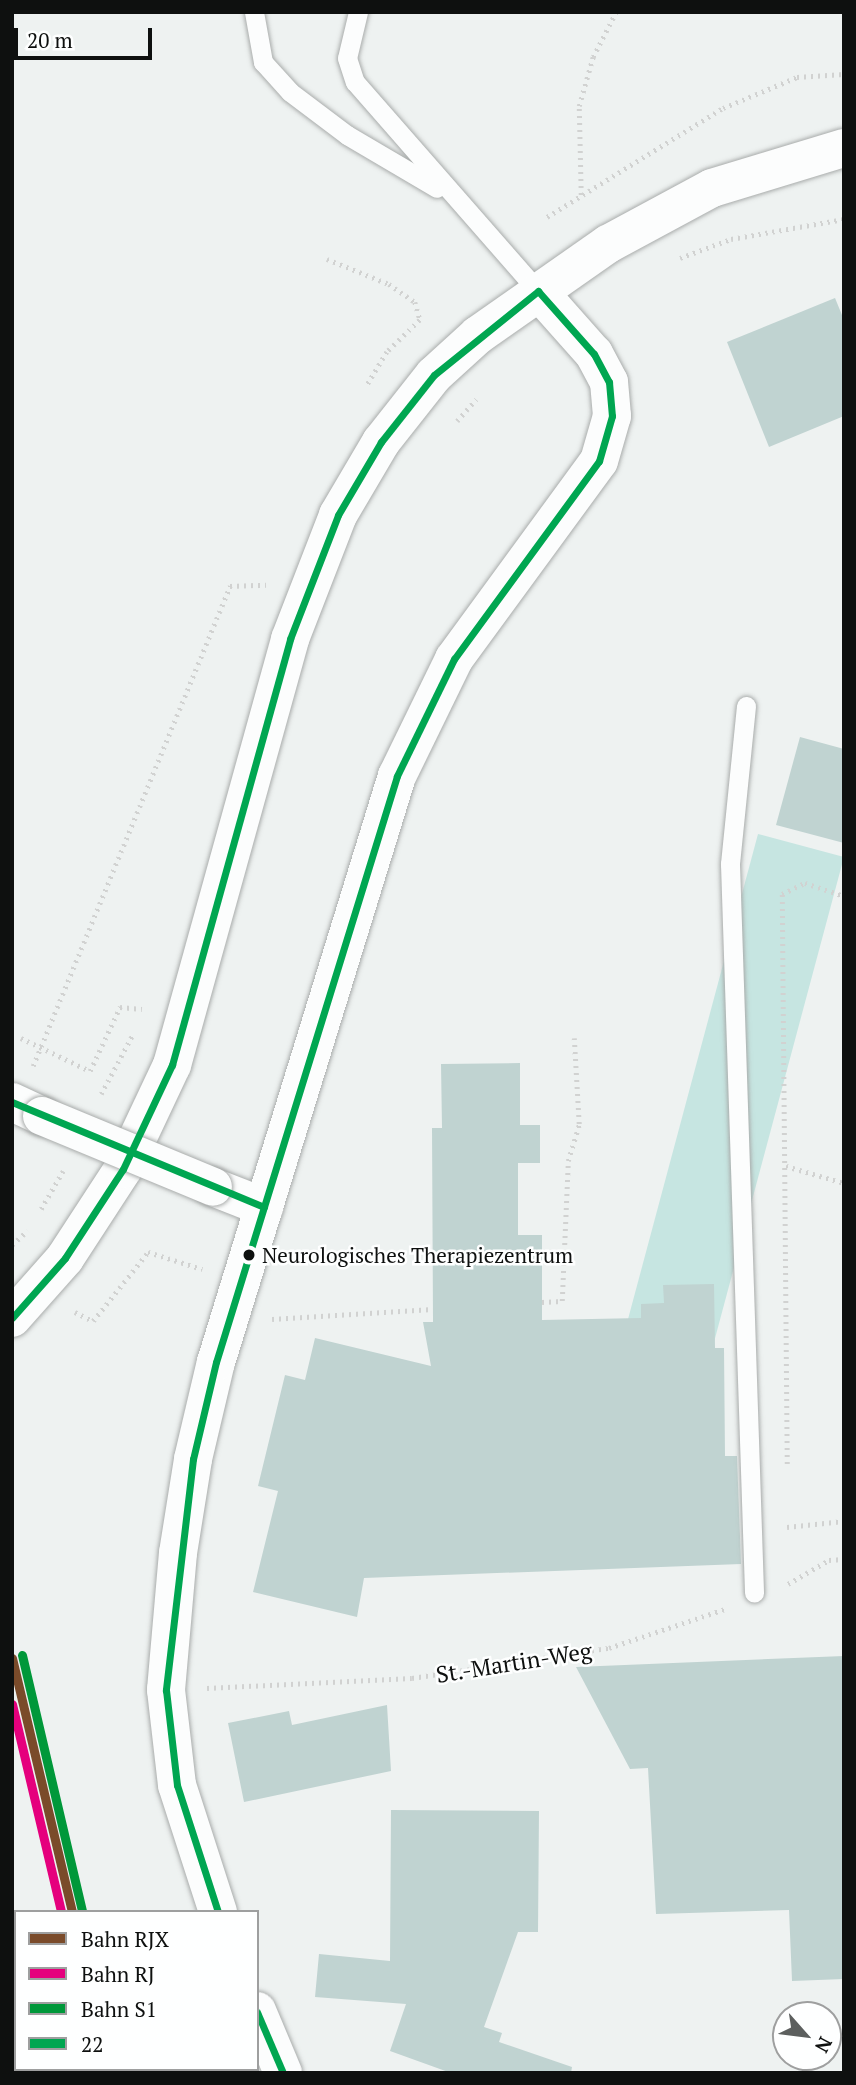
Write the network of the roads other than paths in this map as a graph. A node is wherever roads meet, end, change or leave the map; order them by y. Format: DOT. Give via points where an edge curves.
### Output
graph roads {
  1 [pos="254,12"];
  2 [pos="358,12"];
  3 [pos="844,148"];
  4 [pos="450,195"];
  5 [pos="538,291"];
  6 [pos="746,706"];
  7 [pos="23,1107"];
  8 [pos="264,1207"];
  9 [pos="12,1318"];
  10 [pos="754,1593"];
  11 [pos="217,1910"];
  12 [pos="259,2016"];
  13 [pos="283,2073"];
  1 -- 4 [label="lane" via="263,62 290,92 347,135"];
  2 -- 4 [label="lane" via="347,58 355,82"];
  3 -- 5 [label="street" via="712,188 608,244"];
  4 -- 5 [label="lane"];
  5 -- 8 [label="street" via="594,354 609,382 612,416 598,461 454,659 421,716 397,776"];
  5 -- 9 [label="street" via="434,375 382,442 338,515 290,639 172,1065 123,1169 65,1258"];
  6 -- 10 [label="lane" via="730,864"];
  7 -- 8 [label="street, bridge"];
  8 -- 11 [label="street" via="216,1362 193,1459 177,1553 166,1690 177,1785"];
  12 -- 13 [label="street"];
}
